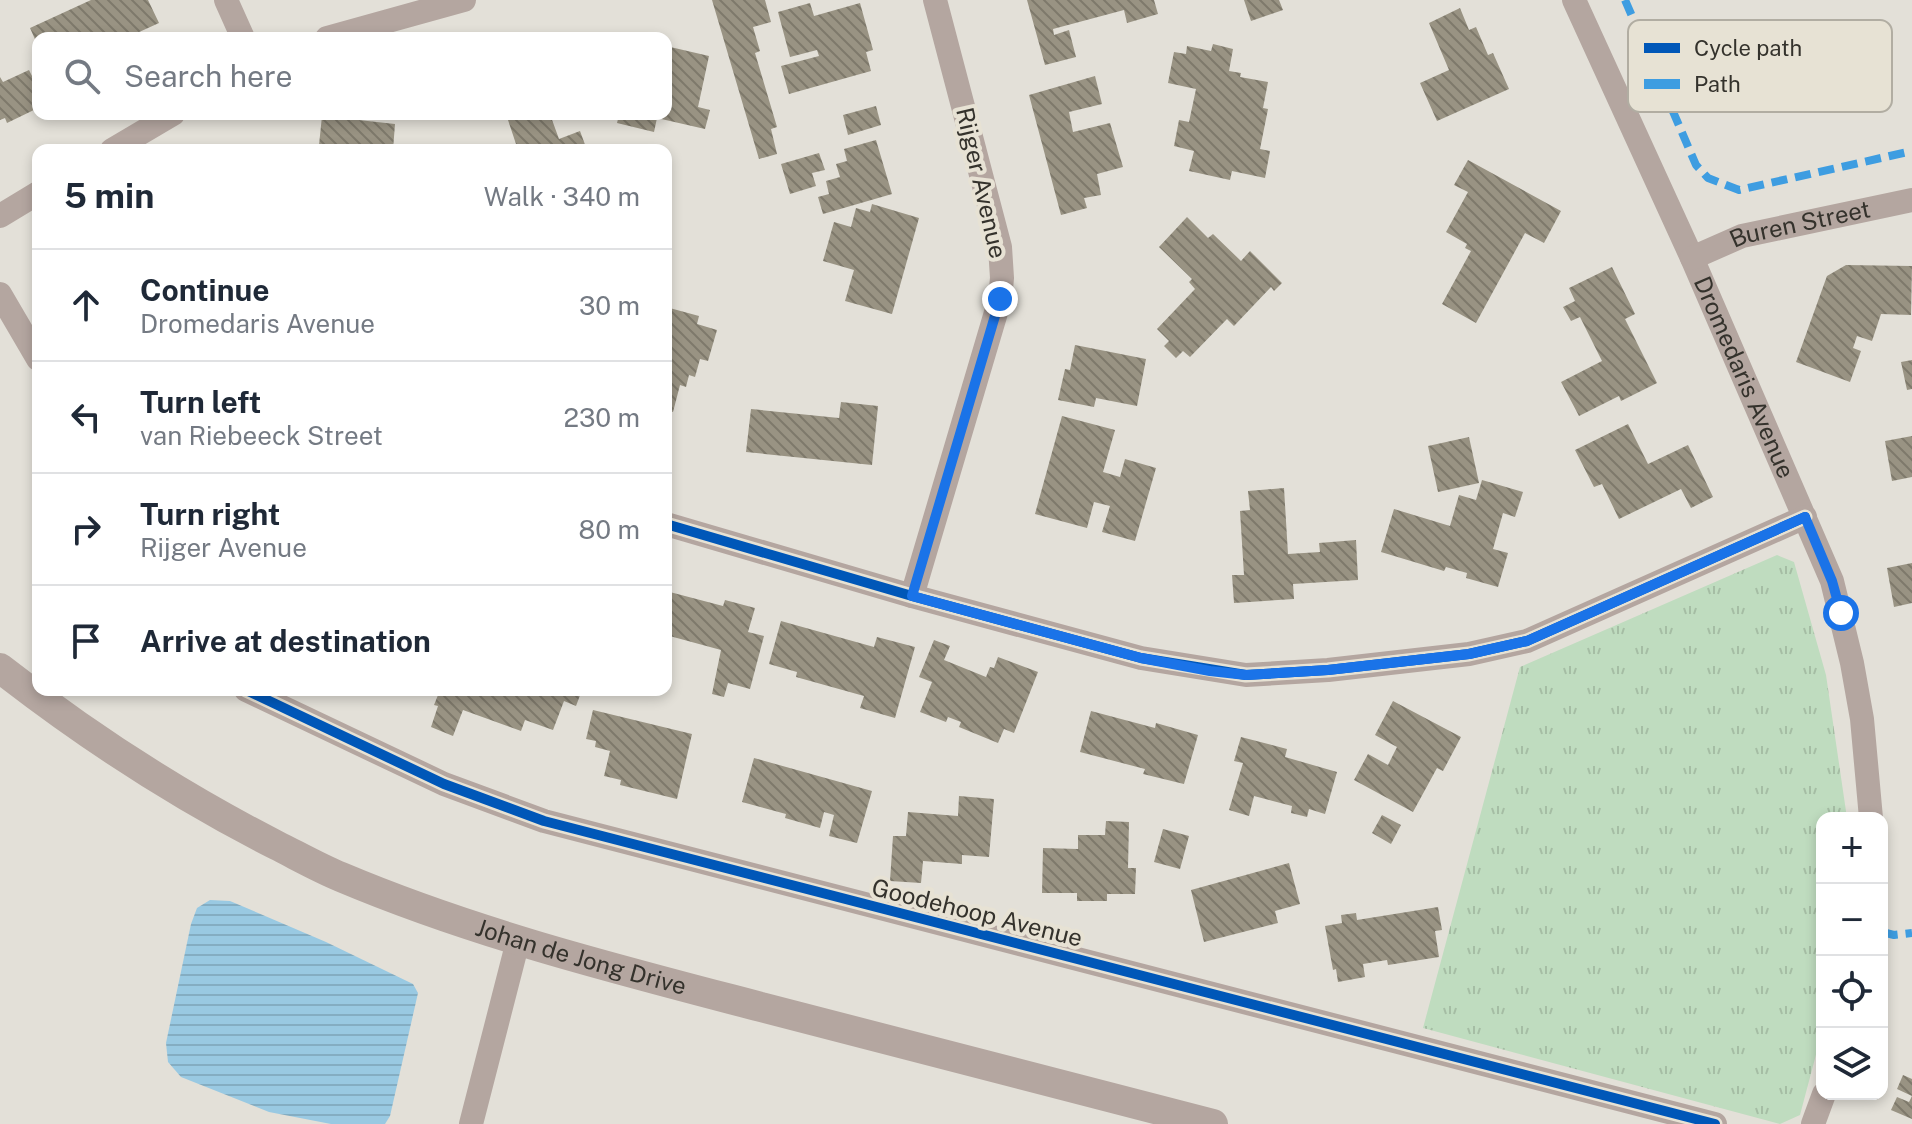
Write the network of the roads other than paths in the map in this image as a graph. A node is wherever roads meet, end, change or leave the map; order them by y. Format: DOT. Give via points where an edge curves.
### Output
graph roads {
  1 [pos="226,0"];
  2 [pos="464,0"];
  3 [pos="935,0"];
  4 [pos="1574,0"];
  5 [pos="240,32"];
  6 [pos="349,32"];
  7 [pos="163,120"];
  8 [pos="122,144"];
  9 [pos="32,197"];
  10 [pos="1912,200"];
  11 [pos="0,216"];
  12 [pos="1692,258"];
  13 [pos="0,294"];
  14 [pos="32,349"];
  15 [pos="1805,517"];
  16 [pos="672,526"];
  17 [pos="912,596"];
  18 [pos="0,668"];
  19 [pos="32,691"];
  20 [pos="38,696"];
  21 [pos="259,696"];
  22 [pos="1870,812"];
  23 [pos="518,941"];
  24 [pos="1822,1100"];
  25 [pos="1815,1122"];
  26 [pos="471,1124"];
  27 [pos="1213,1124"];
  28 [pos="1715,1124"];
  1 -- 5 [label="street"];
  2 -- 6 [label="street"];
  3 -- 17 [label="street, Rijger Avenue" via="1000,247 1002,278"];
  4 -- 12 [label="street, Dromedaris Avenue"];
  7 -- 8 [label="street"];
  9 -- 11 [label="street"];
  10 -- 12 [label="street, Buren Street" via="1742,236"];
  12 -- 15 [label="street, Dromedaris Avenue"];
  13 -- 14 [label="street"];
  15 -- 17 [label="street" via="1527,641 1469,654 1328,670 1246,675 1210,671 1141,658"];
  15 -- 22 [label="street, Dromedaris Avenue" via="1832,581 1852,663"];
  16 -- 17 [label="street"];
  18 -- 19 [label="street, Johan de Jong Drive"];
  20 -- 23 [label="street, Johan de Jong Drive" via="120,756 338,876"];
  21 -- 28 [label="street, Goodehoop Avenue" via="444,784 544,821"];
  23 -- 26 [label="street"];
  23 -- 27 [label="street, Johan de Jong Drive"];
  24 -- 25 [label="street"];
}
